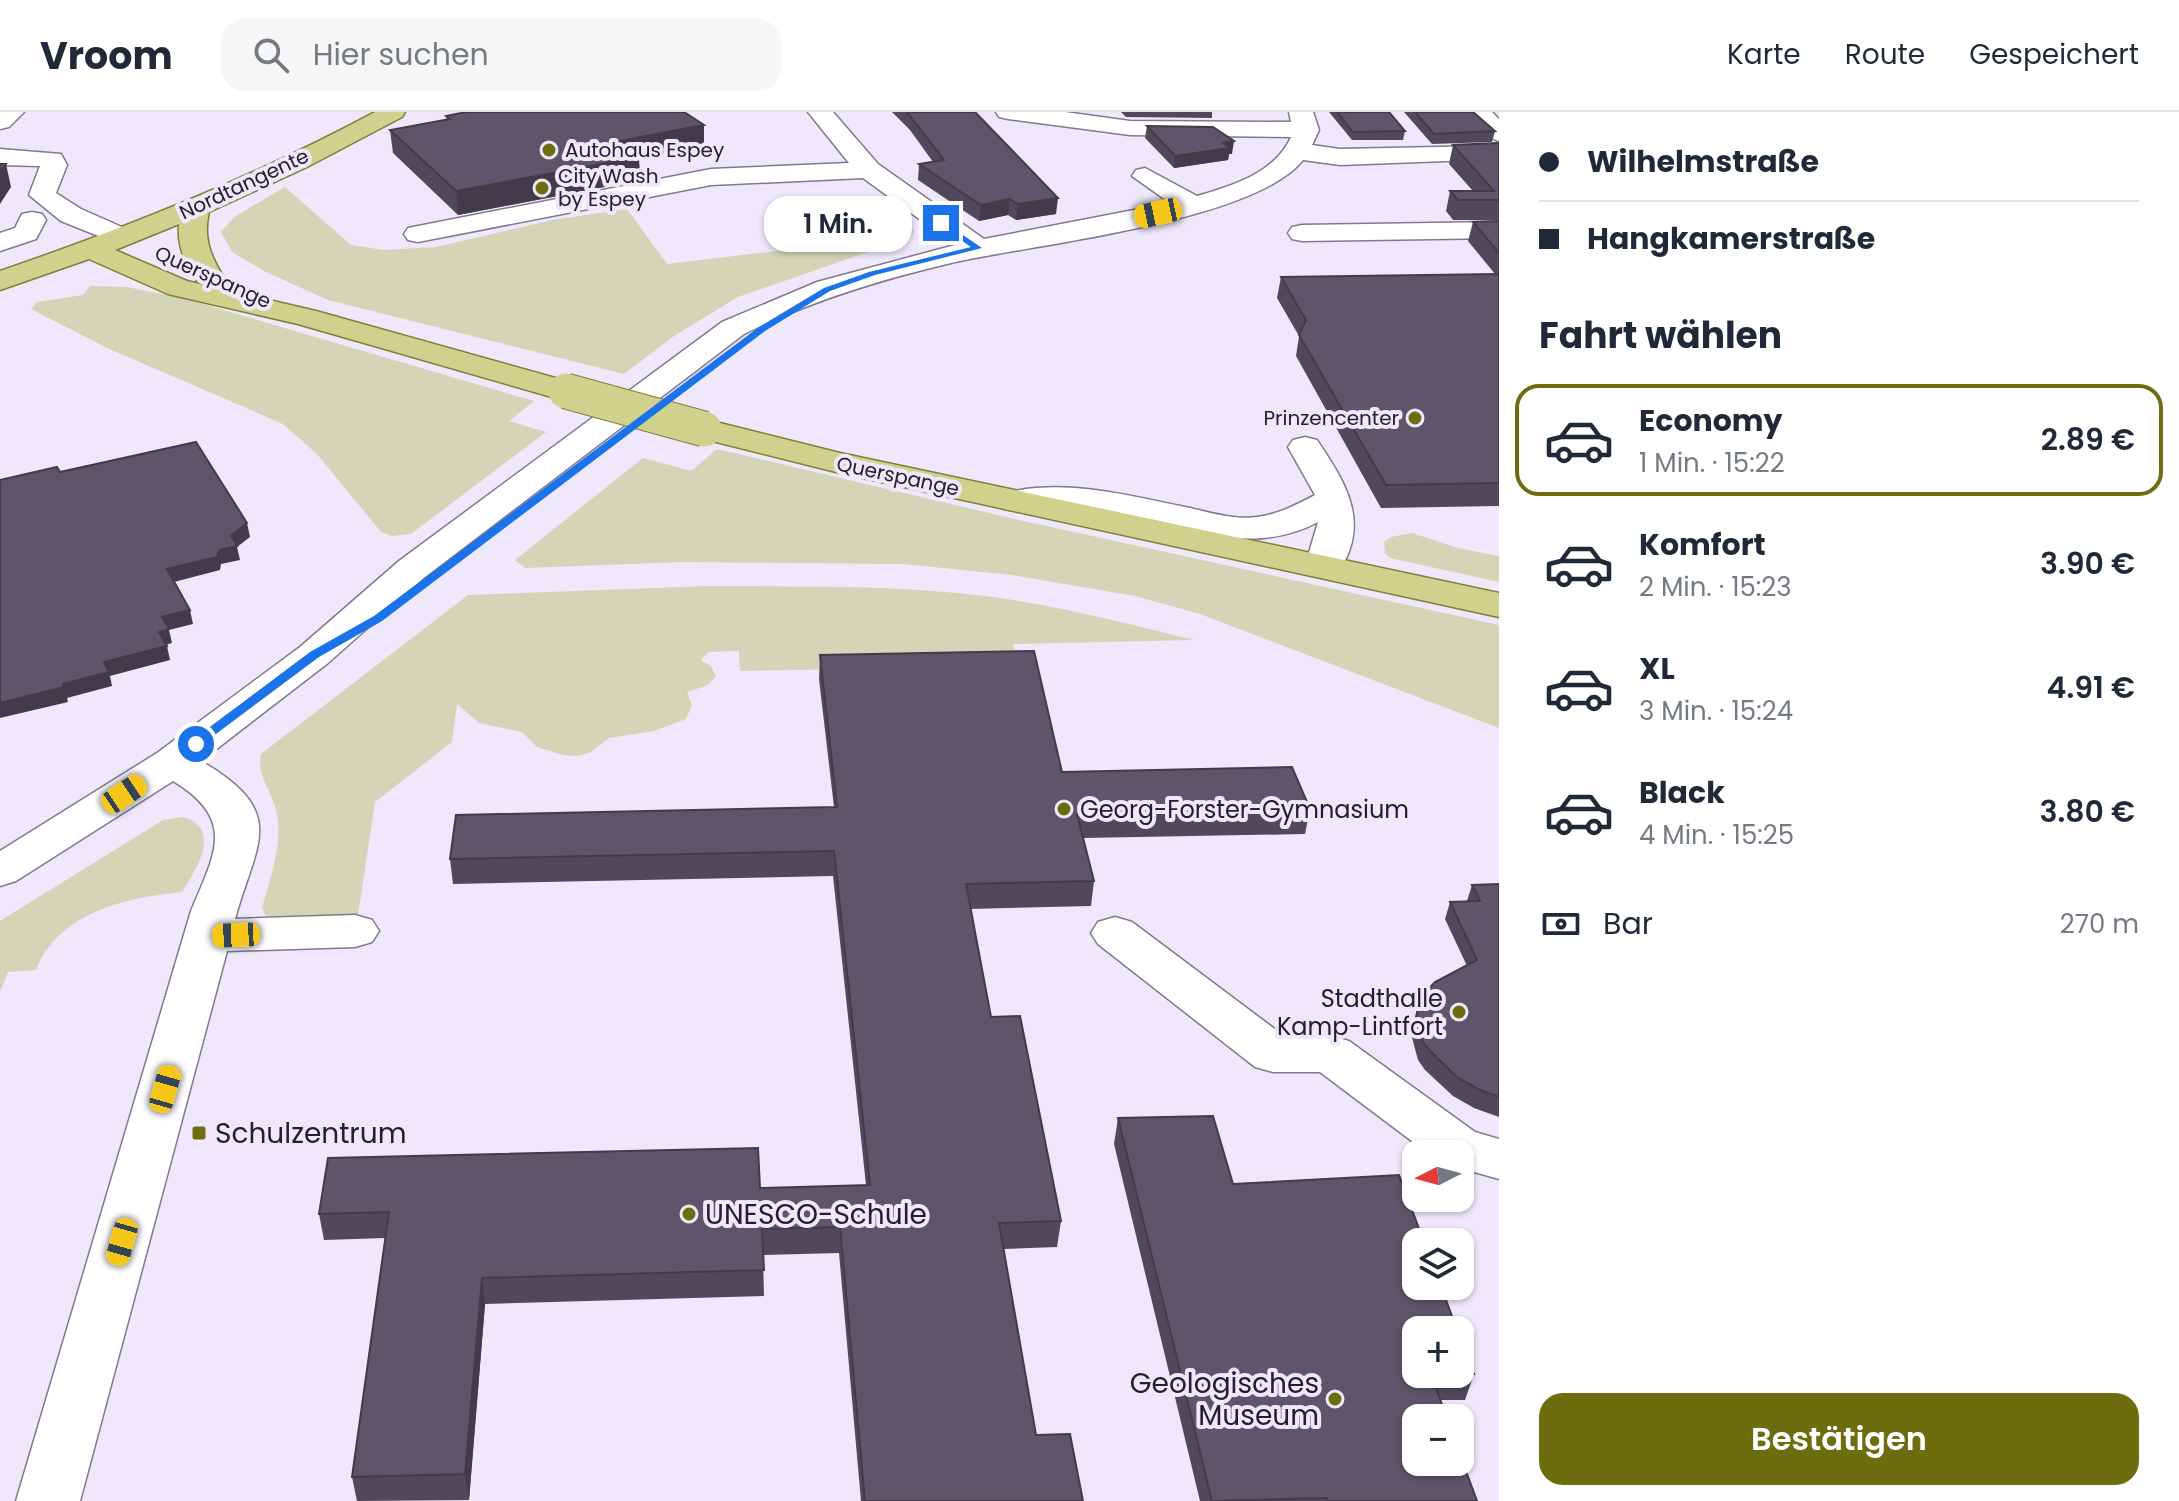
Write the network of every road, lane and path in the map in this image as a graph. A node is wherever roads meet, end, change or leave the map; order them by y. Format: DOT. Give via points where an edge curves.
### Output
graph roads {
  1 [pos="12,112"];
  2 [pos="393,112"];
  3 [pos="851,112"];
  4 [pos="1008,112"];
  5 [pos="822,114"];
  6 [pos="1481,115"];
  7 [pos="0,122"];
  8 [pos="1301,131"];
  9 [pos="1499,133"];
  10 [pos="1499,151"];
  11 [pos="0,157"];
  12 [pos="869,170"];
  13 [pos="791,171"];
  14 [pos="0,173"];
  15 [pos="1145,176"];
  16 [pos="42,195"];
  17 [pos="822,203"];
  18 [pos="1193,205"];
  19 [pos="197,207"];
  20 [pos="1499,230"];
  21 [pos="1302,233"];
  22 [pos="418,234"];
  23 [pos="121,237"];
  24 [pos="0,243"];
  25 [pos="978,248"];
  26 [pos="92,250"];
  27 [pos="208,276"];
  28 [pos="0,281"];
  29 [pos="0,288"];
  30 [pos="178,288"];
  31 [pos="305,317"];
  32 [pos="1305,447"];
  33 [pos="1334,499"];
  34 [pos="1018,501"];
  35 [pos="1324,566"];
  36 [pos="1499,605"];
  37 [pos="172,762"];
  38 [pos="0,871"];
  39 [pos="355,931"];
  40 [pos="1115,933"];
  41 [pos="208,936"];
  42 [pos="1499,1159"];
  43 [pos="48,1501"];
  1 -- 7 [label="street"];
  2 -- 19 [label="main road, Nordtangente"];
  3 -- 5 [label="street"];
  4 -- 8 [label="street" via="1130,128"];
  5 -- 12 [label="street"];
  6 -- 9 [label="street"];
  8 -- 10 [label="street" via="1340,157"];
  8 -- 18 [label="street" via="1284,166 1257,183"];
  11 -- 16 [label="street" via="46,157 54,162"];
  12 -- 13 [label="street"];
  12 -- 25 [label="street"];
  13 -- 17 [label="street"];
  13 -- 22 [label="street" via="711,177"];
  14 -- 16 [label="street"];
  15 -- 18 [label="street"];
  16 -- 23 [label="street" via="71,215"];
  16 -- 24 [label="street" via="26,233"];
  18 -- 25 [label="street"];
  19 -- 23 [label="main road, Nordtangente"];
  19 -- 27 [label="main road" via="191,243"];
  20 -- 21 [label="street"];
  23 -- 26 [label="main road, Nordtangente"];
  23 -- 27 [label="main road, Querspange"];
  25 -- 37 [label="street" via="827,289 740,343 378,619 314,655"];
  26 -- 28 [label="main road, Nordtangente"];
  26 -- 30 [label="main road, Querspange"];
  27 -- 31 [label="main road, Querspange"];
  29 -- 30 [label="main road" via="136,282"];
  30 -- 31 [label="main road, Querspange"];
  31 -- 34 [label="main road, Querspange, bridge" via="704,429"];
  32 -- 33 [label="street"];
  33 -- 34 [label="street" via="1294,520 1255,528 1086,498"];
  33 -- 35 [label="street" via="1338,516"];
  34 -- 35 [label="main road, Querspange"];
  35 -- 36 [label="main road, Querspange"];
  37 -- 38 [label="street"];
  37 -- 41 [label="street" via="206,780 236,814 237,856"];
  39 -- 41 [label="street"];
  40 -- 42 [label="street" via="1273,1054 1331,1054 1457,1147"];
  41 -- 43 [label="street"];
}
